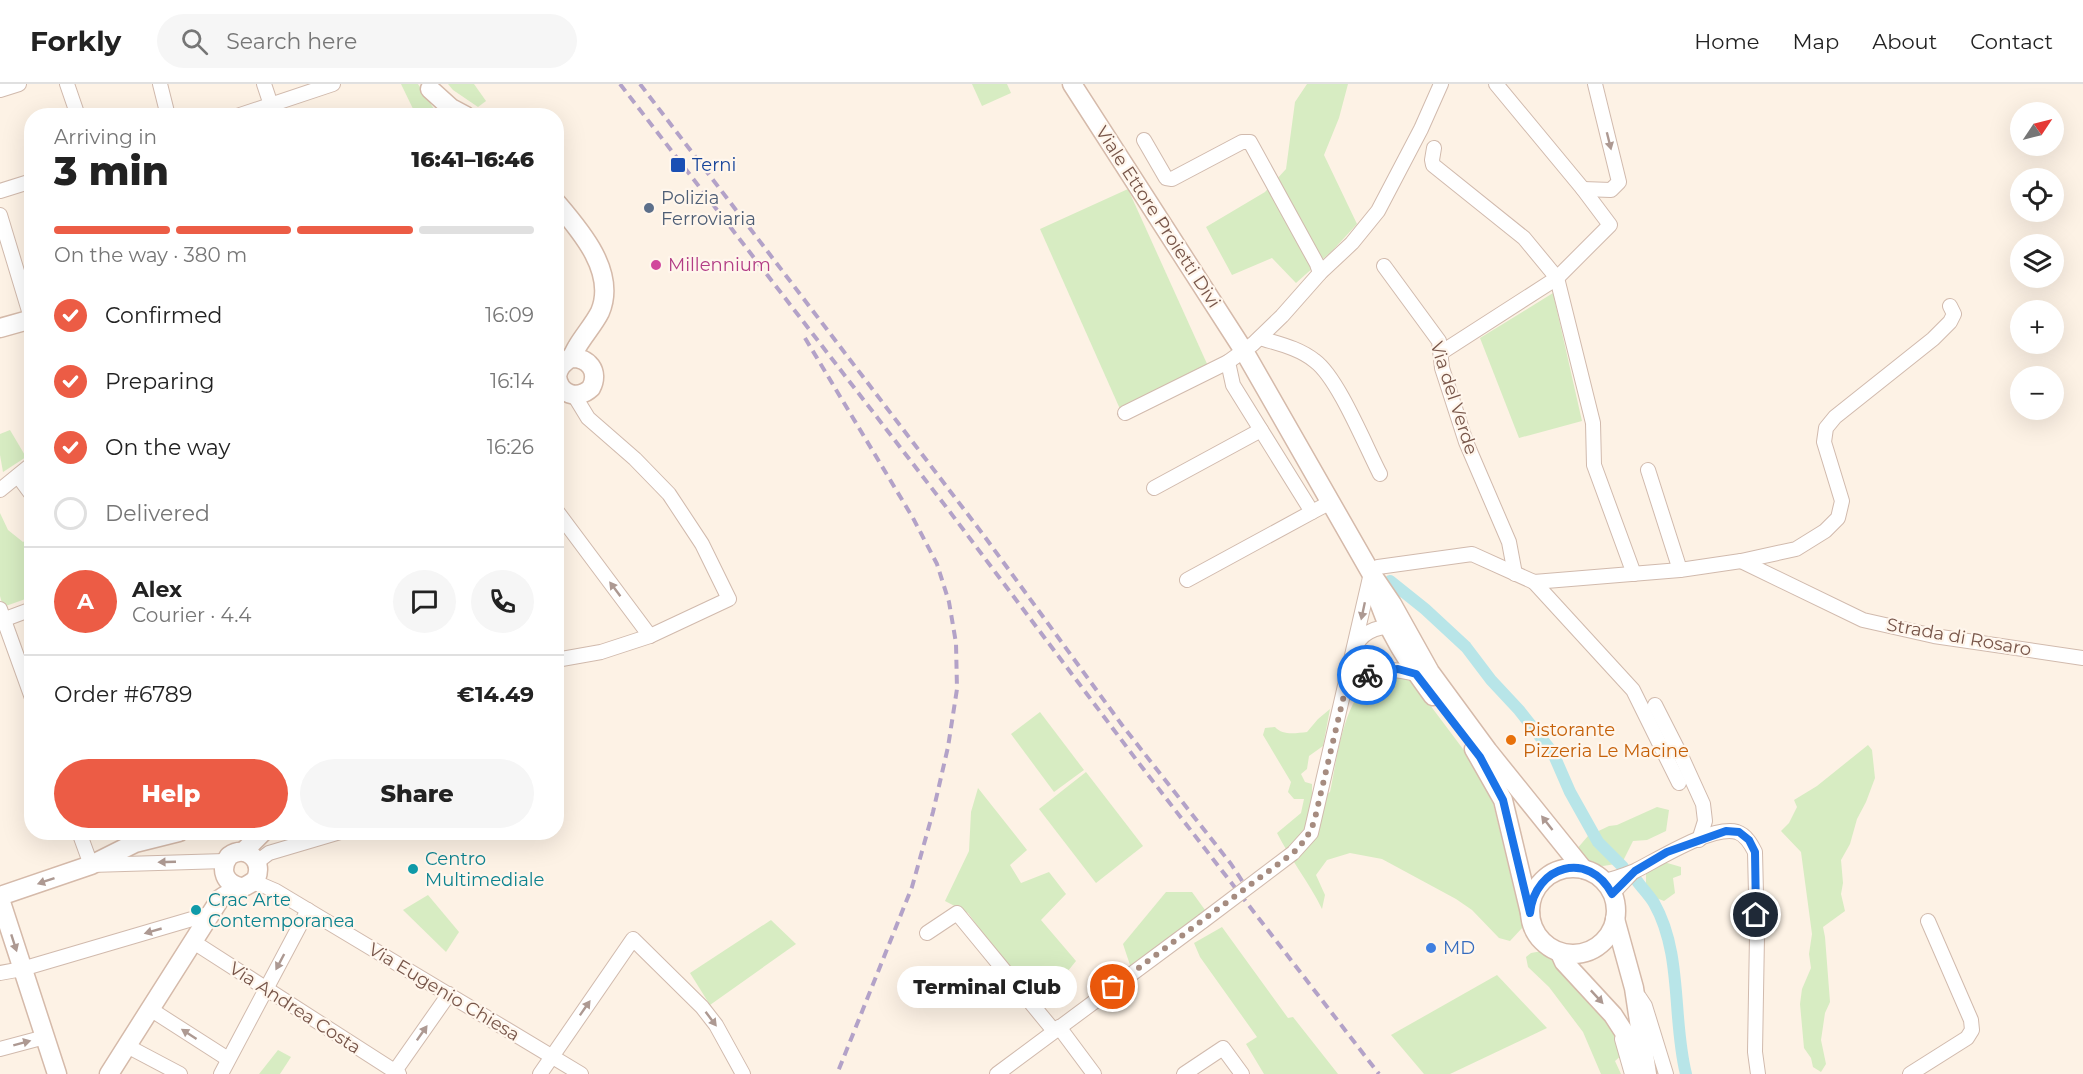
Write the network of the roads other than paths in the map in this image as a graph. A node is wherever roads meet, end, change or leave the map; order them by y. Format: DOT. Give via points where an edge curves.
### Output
graph roads {
  1 [pos="19,84"];
  2 [pos="67,84"];
  3 [pos="264,84"];
  4 [pos="333,84"];
  5 [pos="1072,84"];
  6 [pos="1441,84"];
  7 [pos="1496,84"];
  8 [pos="1595,84"];
  9 [pos="428,87"];
  10 [pos="0,90"];
  11 [pos="161,90"];
  12 [pos="75,108"];
  13 [pos="166,108"];
  14 [pos="273,108"];
  15 [pos="279,108"];
  16 [pos="442,108"];
  17 [pos="451,108"];
  18 [pos="1144,140"];
  19 [pos="1434,148"];
  20 [pos="24,184"];
  21 [pos="1583,189"];
  22 [pos="0,191"];
  23 [pos="564,211"];
  24 [pos="0,215"];
  25 [pos="1384,266"];
  26 [pos="1320,273"];
  27 [pos="1557,278"];
  28 [pos="24,296"];
  29 [pos="1950,306"];
  30 [pos="594,319"];
  31 [pos="24,322"];
  32 [pos="0,328"];
  33 [pos="1260,338"];
  34 [pos="1244,351"];
  35 [pos="1442,352"];
  36 [pos="570,358"];
  37 [pos="1228,362"];
  38 [pos="564,363"];
  39 [pos="590,364"];
  40 [pos="564,390"];
  41 [pos="564,392"];
  42 [pos="1125,413"];
  43 [pos="1261,430"];
  44 [pos="1648,470"];
  45 [pos="24,471"];
  46 [pos="1380,474"];
  47 [pos="18,476"];
  48 [pos="24,484"];
  49 [pos="1154,488"];
  50 [pos="0,490"];
  51 [pos="1331,502"];
  52 [pos="1312,512"];
  53 [pos="564,521"];
  54 [pos="1741,561"];
  55 [pos="1680,570"];
  56 [pos="1371,573"];
  57 [pos="1515,574"];
  58 [pos="1634,574"];
  59 [pos="1187,580"];
  60 [pos="1534,582"];
  61 [pos="24,611"];
  62 [pos="1,617"];
  63 [pos="1389,628"];
  64 [pos="650,636"];
  65 [pos="1354,648"];
  66 [pos="564,659"];
  67 [pos="2082,660"];
  68 [pos="1423,673"];
  69 [pos="24,677"];
  70 [pos="1344,695"];
  71 [pos="1655,705"];
  72 [pos="1679,783"];
  73 [pos="83,840"];
  74 [pos="147,840"];
  75 [pos="260,840"];
  76 [pos="314,840"];
  77 [pos="1699,840"];
  78 [pos="91,865"];
  79 [pos="225,867"];
  80 [pos="251,868"];
  81 [pos="1583,869"];
  82 [pos="1608,887"];
  83 [pos="0,897"];
  84 [pos="214,907"];
  85 [pos="308,910"];
  86 [pos="1530,913"];
  87 [pos="1615,919"];
  88 [pos="1928,921"];
  89 [pos="927,933"];
  90 [pos="192,941"];
  91 [pos="1560,952"];
  92 [pos="22,969"];
  93 [pos="0,973"];
  94 [pos="266,988"];
  95 [pos="1634,988"];
  96 [pos="449,994"];
  97 [pos="150,1009"];
  98 [pos="1056,1029"];
  99 [pos="45,1037"];
  100 [pos="127,1046"];
  101 [pos="0,1049"];
  102 [pos="552,1056"];
  103 [pos="228,1059"];
  104 [pos="1642,1072"];
  105 [pos="397,1073"];
  106 [pos="57,1074"];
  107 [pos="109,1074"];
  108 [pos="180,1074"];
  109 [pos="221,1074"];
  110 [pos="540,1074"];
  111 [pos="581,1074"];
  112 [pos="743,1074"];
  113 [pos="997,1074"];
  114 [pos="1094,1074"];
  115 [pos="1184,1074"];
  116 [pos="1242,1074"];
  117 [pos="1666,1074"];
  118 [pos="1758,1074"];
  119 [pos="1910,1074"];
  1 -- 10 [label="street"];
  2 -- 12 [label="street"];
  3 -- 14 [label="street"];
  4 -- 15 [label="street"];
  5 -- 34 [label="main road, Viale Ettore Proietti Divi"];
  6 -- 26 [label="street" via="1378,211"];
  7 -- 21 [label="street"];
  8 -- 21 [label="street, one-way" via="1619,182 1611,190"];
  9 -- 16 [label="main road"];
  9 -- 17 [label="main road"];
  11 -- 13 [label="street"];
  18 -- 26 [label="street" via="1166,178 1172,179 1242,142 1250,142"];
  19 -- 27 [label="street" via="1433,165 1524,238"];
  20 -- 22 [label="street"];
  21 -- 27 [label="street" via="1610,225"];
  23 -- 30 [label="main road" via="595,256 603,275 604,293"];
  24 -- 28 [label="street"];
  25 -- 35 [label="street, Via del Verde" via="1439,341"];
  26 -- 33 [label="street"];
  27 -- 35 [label="street"];
  27 -- 58 [label="street" via="1593,423 1594,465"];
  29 -- 54 [label="street" via="1954,314 1945,327 1826,428 1824,442 1842,501 1838,518 1796,549"];
  30 -- 36 [label="main road"];
  30 -- 39 [label="main road" via="588,349"];
  31 -- 32 [label="main road"];
  33 -- 34 [label="street"];
  33 -- 46 [label="street" via="1303,353 1331,376"];
  34 -- 37 [label="street"];
  34 -- 51 [label="main road, Viale Ettore Proietti Divi"];
  35 -- 57 [label="street, Via del Verde" via="1442,368 1466,442 1509,542"];
  36 -- 38 [label="main road"];
  36 -- 39 [label="main road"];
  37 -- 42 [label="street"];
  37 -- 43 [label="street" via="1233,385"];
  39 -- 40 [label="main road" via="594,374 588,391"];
  41 -- 64 [label="street" via="669,494 702,544 729,599"];
  43 -- 49 [label="street"];
  43 -- 52 [label="street"];
  44 -- 55 [label="street"];
  45 -- 47 [label="street"];
  47 -- 48 [label="street"];
  47 -- 50 [label="street"];
  51 -- 52 [label="street"];
  51 -- 56 [label="main road, Viale Ettore Proietti Divi"];
  52 -- 59 [label="street"];
  64 -- 53 [label="street, one-way"];
  54 -- 55 [label="street"];
  54 -- 67 [label="street, Strada di Rosaro" via="1863,620"];
  55 -- 58 [label="street"];
  56 -- 57 [label="street" via="1378,567 1472,554"];
  56 -- 63 [label="main road"];
  56 -- 65 [label="street, one-way"];
  56 -- 68 [label="main road" via="1392,604"];
  57 -- 60 [label="street"];
  58 -- 60 [label="street"];
  60 -- 72 [label="street" via="1633,690"];
  61 -- 62 [label="street"];
  62 -- 69 [label="street"];
  63 -- 65 [label="street" via="1360,637"];
  63 -- 68 [label="main road" via="1395,643"];
  64 -- 66 [label="street" via="601,652"];
  65 -- 70 [label="street"];
  68 -- 70 [label="street" via="1376,671 1358,679"];
  81 -- 68 [label="main road, one-way"];
  68 -- 86 [label="main road" via="1499,791"];
  70 -- 98 [label="street, bridge" via="1311,833 1293,853"];
  71 -- 77 [label="street" via="1703,804 1705,821"];
  73 -- 78 [label="street"];
  74 -- 78 [label="main road"];
  75 -- 80 [label="main road"];
  76 -- 80 [label="street" via="269,854"];
  77 -- 82 [label="street" via="1667,852"];
  77 -- 118 [label="street" via="1726,831 1739,832 1755,852"];
  79 -- 78 [label="street, one-way"];
  78 -- 83 [label="main road, one-way"];
  79 -- 80 [label="main road" via="233,853"];
  79 -- 80 [label="main road" via="230,883"];
  79 -- 84 [label="main road"];
  80 -- 84 [label="main road"];
  80 -- 85 [label="street, Via Eugenio Chiesa" via="261,885"];
  81 -- 82 [label="main road"];
  81 -- 86 [label="main road" via="1557,871 1545,878 1536,888"];
  82 -- 87 [label="main road" via="1615,902"];
  83 -- 92 [label="main road, one-way"];
  84 -- 90 [label="main road"];
  84 -- 92 [label="street, one-way"];
  85 -- 94 [label="street, one-way"];
  85 -- 96 [label="street, Via Eugenio Chiesa"];
  86 -- 91 [label="main road" via="1540,939"];
  87 -- 91 [label="main road" via="1601,944 1588,952"];
  87 -- 95 [label="main road"];
  88 -- 119 [label="street" via="1972,1030 1967,1038"];
  89 -- 98 [label="street" via="957,913"];
  90 -- 94 [label="street, Via Andrea Costa"];
  90 -- 97 [label="main road"];
  91 -- 104 [label="main road, one-way" via="1564,962 1613,1015"];
  92 -- 93 [label="street"];
  92 -- 99 [label="main road"];
  94 -- 103 [label="street"];
  94 -- 105 [label="street, Via Andrea Costa"];
  95 -- 104 [label="main road"];
  95 -- 117 [label="street" via="1645,1006"];
  96 -- 102 [label="street, Via Eugenio Chiesa"];
  105 -- 96 [label="street, one-way"];
  97 -- 100 [label="main road"];
  103 -- 97 [label="street, one-way"];
  98 -- 113 [label="street"];
  98 -- 114 [label="street"];
  101 -- 99 [label="street, one-way"];
  99 -- 106 [label="main road"];
  100 -- 107 [label="main road"];
  100 -- 108 [label="street"];
  102 -- 110 [label="street"];
  102 -- 111 [label="street, Via Eugenio Chiesa"];
  102 -- 112 [label="street, one-way" via="633,939 702,1007"];
  103 -- 109 [label="street"];
  115 -- 116 [label="street" via="1223,1048"];
}
